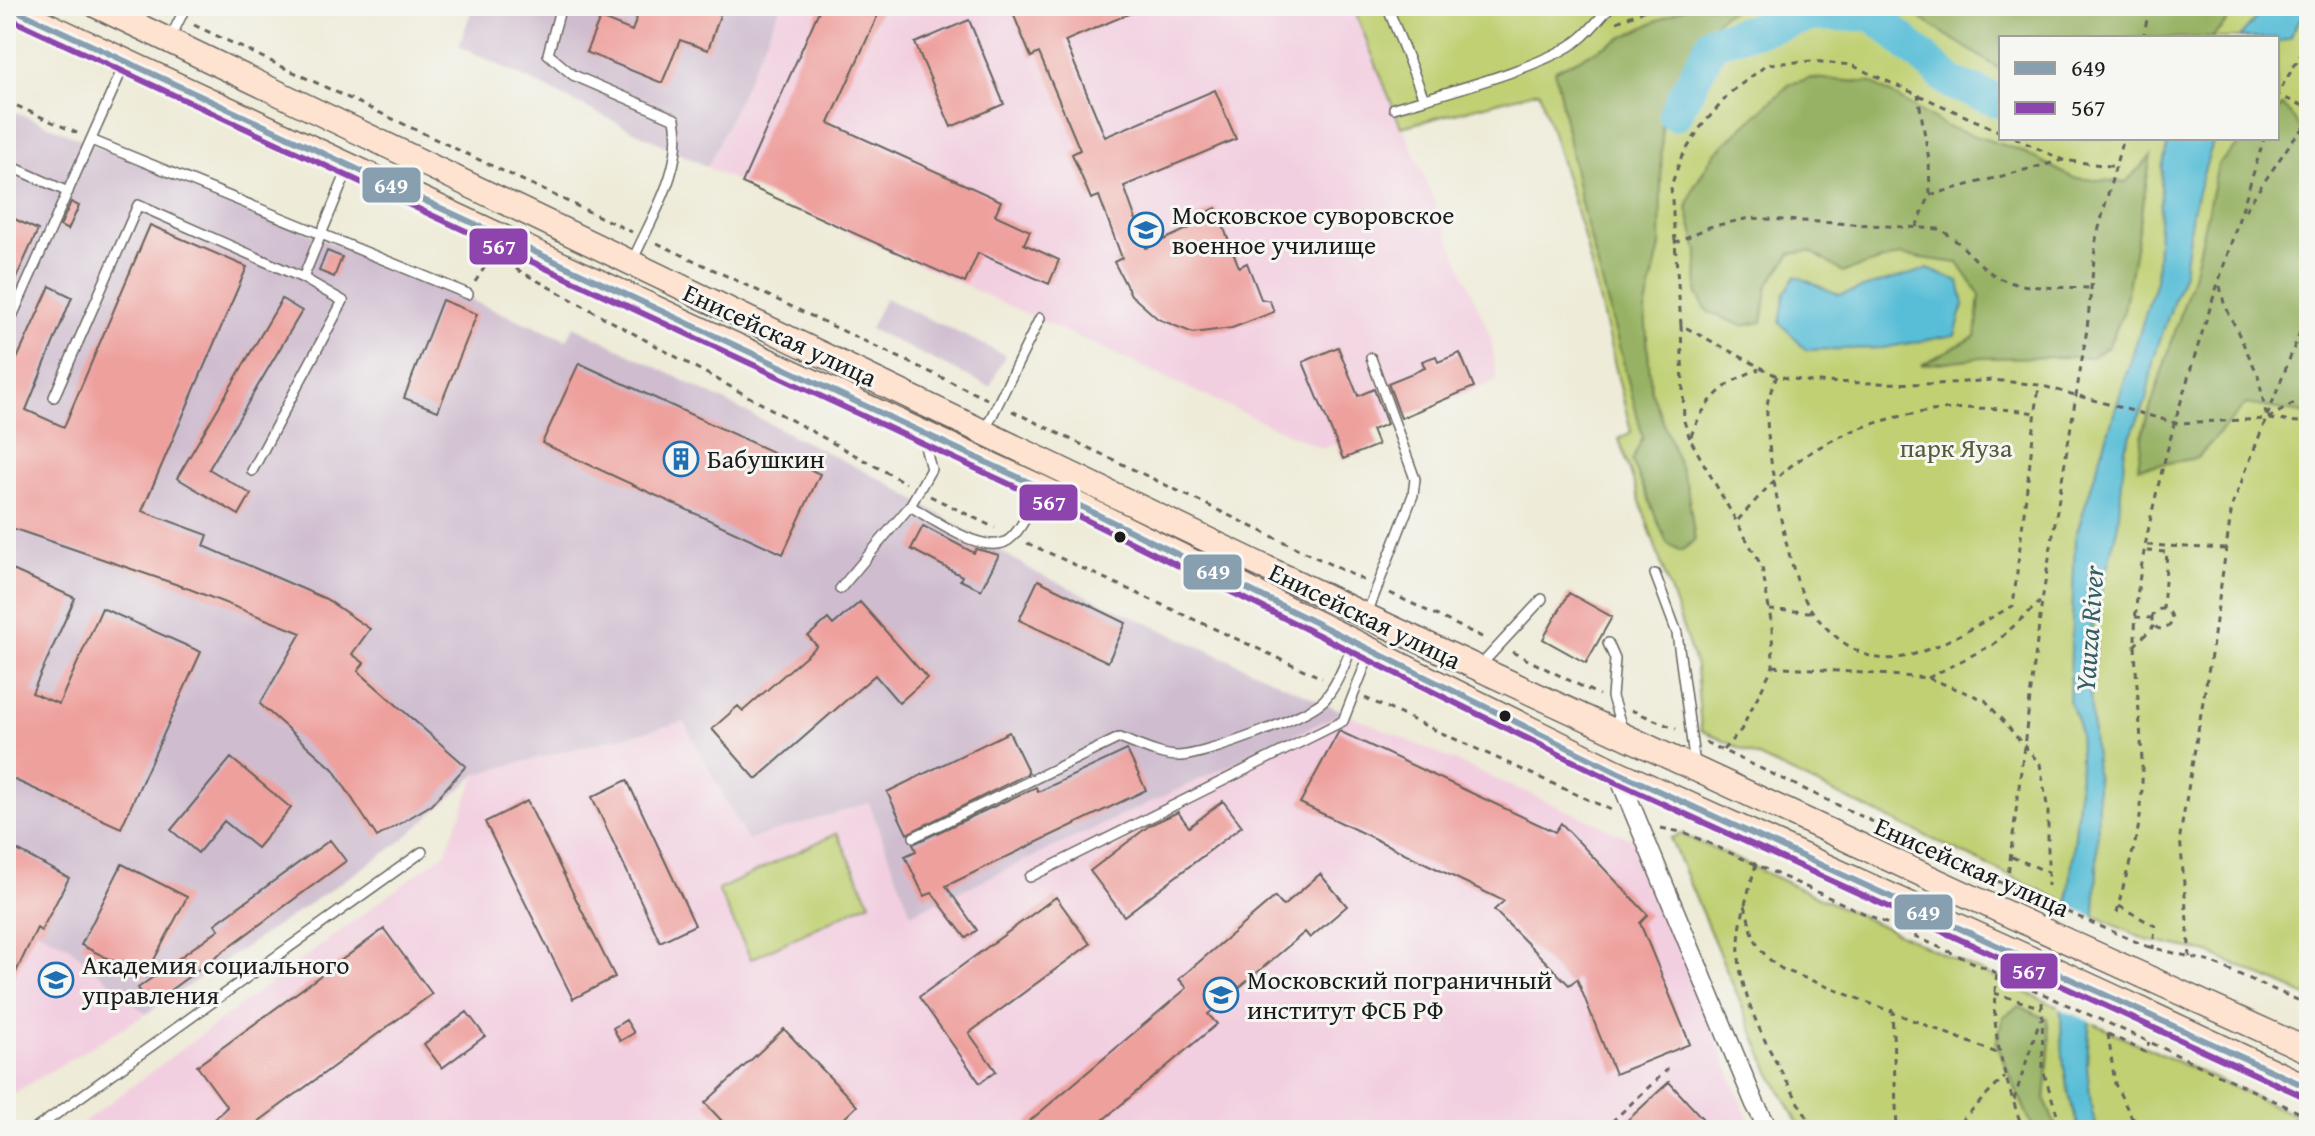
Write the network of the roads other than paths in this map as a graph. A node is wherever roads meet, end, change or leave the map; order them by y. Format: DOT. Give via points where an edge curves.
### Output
graph roads {
  1 [pos="7,6"];
  2 [pos="97,6"];
  3 [pos="186,6"];
  4 [pos="561,6"];
  5 [pos="1387,6"];
  6 [pos="1611,6"];
  7 [pos="175,29"];
  8 [pos="126,61"];
  9 [pos="1424,99"];
  10 [pos="1394,108"];
  11 [pos="91,140"];
  12 [pos="6,164"];
  13 [pos="349,165"];
  14 [pos="68,192"];
  15 [pos="323,237"];
  16 [pos="632,262"];
  17 [pos="303,278"];
  18 [pos="468,294"];
  19 [pos="1040,318"];
  20 [pos="6,330"];
  21 [pos="1371,358"];
  22 [pos="54,397"];
  23 [pos="985,430"];
  24 [pos="921,432"];
  25 [pos="252,471"];
  26 [pos="1056,495"];
  27 [pos="910,506"];
  28 [pos="1655,574"];
  29 [pos="840,589"];
  30 [pos="1542,599"];
  31 [pos="1366,616"];
  32 [pos="1608,643"];
  33 [pos="1363,646"];
  34 [pos="1477,669"];
  35 [pos="1625,738"];
  36 [pos="1696,771"];
  37 [pos="1617,772"];
  38 [pos="914,837"];
  39 [pos="422,852"];
  40 [pos="1030,877"];
  41 [pos="2309,1051"];
  42 [pos="2309,1088"];
  43 [pos="34,1130"];
  44 [pos="1769,1130"];
  1 -- 8 [label="main road, Енисейская улица"];
  2 -- 7 [label="main road, Енисейская улица"];
  3 -- 7 [label="lane"];
  4 -- 16 [label="lane" via="548,54 573,75 675,119 679,140 674,166"];
  5 -- 9 [label="lane"];
  6 -- 9 [label="lane" via="1562,51"];
  7 -- 16 [label="main road, Енисейская улица"];
  8 -- 11 [label="lane"];
  8 -- 13 [label="main road, Енисейская улица"];
  9 -- 10 [label="lane"];
  11 -- 14 [label="lane"];
  11 -- 15 [label="lane"];
  12 -- 14 [label="lane"];
  13 -- 15 [label="lane"];
  13 -- 24 [label="main road, Енисейская улица"];
  14 -- 20 [label="lane"];
  15 -- 17 [label="lane"];
  15 -- 18 [label="lane"];
  16 -- 23 [label="main road, Енисейская улица"];
  17 -- 22 [label="lane" via="138,205"];
  17 -- 25 [label="lane" via="343,301"];
  19 -- 23 [label="lane"];
  21 -- 31 [label="lane" via="1415,479"];
  23 -- 31 [label="main road, Енисейская улица"];
  24 -- 26 [label="main road, Енисейская улица"];
  24 -- 27 [label="lane" via="931,469"];
  26 -- 27 [label="lane" via="1033,504 1003,544 980,544"];
  26 -- 33 [label="main road, Енисейская улица"];
  27 -- 29 [label="lane"];
  28 -- 36 [label="lane" via="1677,633"];
  30 -- 34 [label="lane"];
  31 -- 34 [label="main road, Енисейская улица"];
  32 -- 35 [label="lane" via="1615,659 1612,697"];
  33 -- 37 [label="main road, Енисейская улица"];
  33 -- 38 [label="lane" via="1322,702 1307,711 1214,750 1176,756 1119,738"];
  33 -- 40 [label="lane" via="1343,721"];
  34 -- 35 [label="main road, Енисейская улица"];
  35 -- 36 [label="main road, Енисейская улица"];
  36 -- 41 [label="main road, Енисейская улица, bridge"];
  37 -- 42 [label="main road, Енисейская улица, bridge"];
  37 -- 44 [label="street"];
  39 -- 43 [label="lane"];
}
